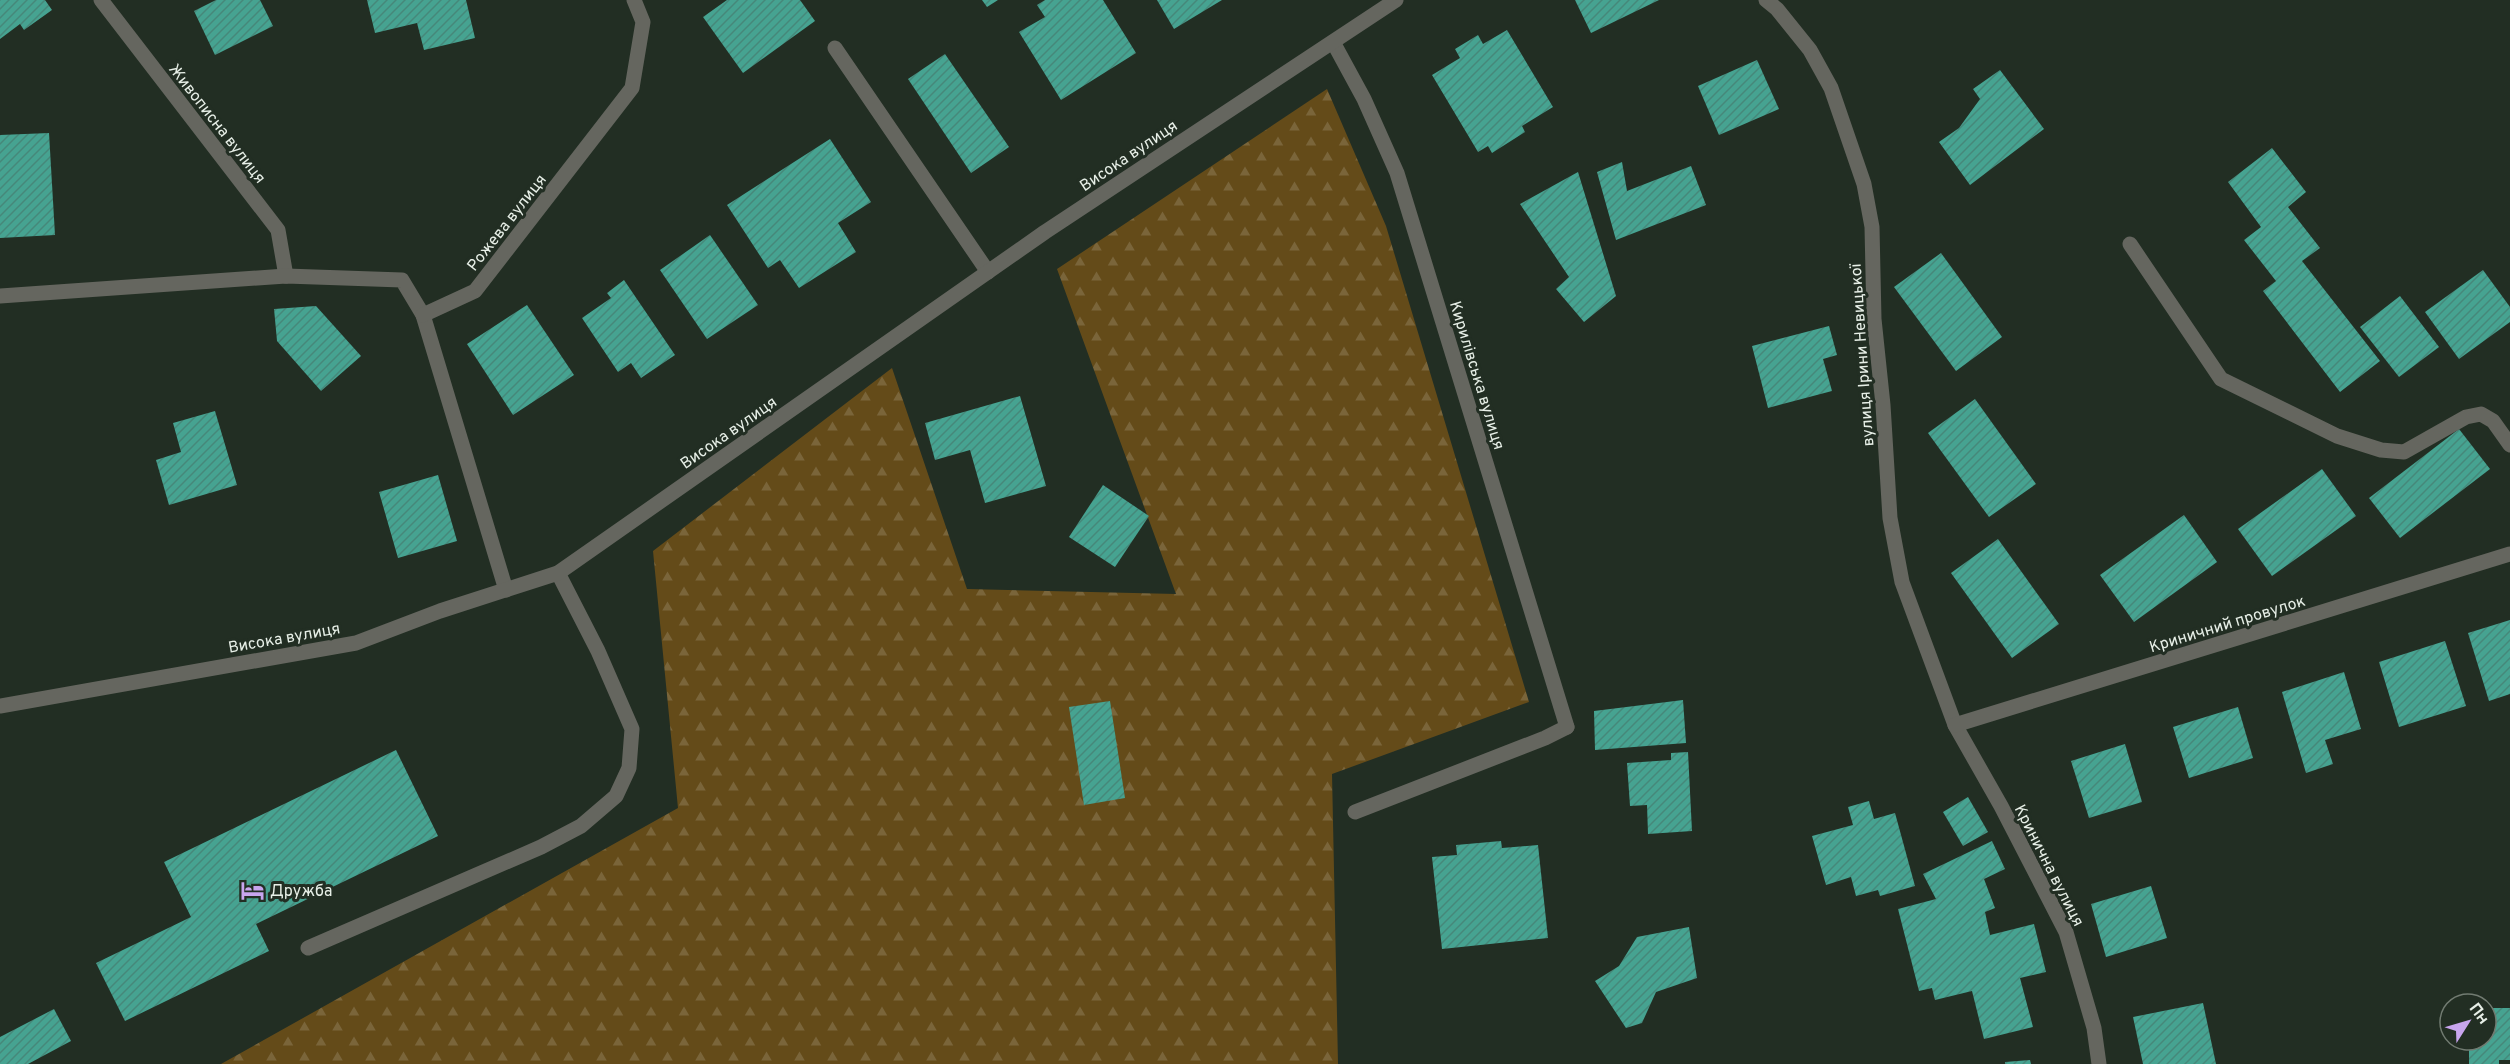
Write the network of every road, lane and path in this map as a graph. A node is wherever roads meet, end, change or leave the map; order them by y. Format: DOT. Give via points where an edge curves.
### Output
graph roads {
  1 [pos="101,0"];
  2 [pos="634,0"];
  3 [pos="1396,0"];
  4 [pos="1775,3"];
  5 [pos="1333,42"];
  6 [pos="835,48"];
  7 [pos="2130,244"];
  8 [pos="987,272"];
  9 [pos="286,276"];
  10 [pos="0,297"];
  11 [pos="423,315"];
  12 [pos="2510,445"];
  13 [pos="2510,554"];
  14 [pos="558,573"];
  15 [pos="507,590"];
  16 [pos="0,706"];
  17 [pos="1955,725"];
  18 [pos="1355,812"];
  19 [pos="308,948"];
  20 [pos="2099,1064"];
  1 -- 9 [label="street, Живописна вулиця" via="278,230"];
  2 -- 11 [label="street, Рожева вулиця" via="643,22 632,88 475,291"];
  3 -- 5 [label="street, Висока вулиця"];
  4 -- 17 [label="street, вулиця Ірини Невицької" via="1831,88 1864,184 1872,227 1874,320 1890,518 1902,582"];
  5 -- 8 [label="street, Висока вулиця"];
  5 -- 18 [label="street, Кирилівська вулиця" via="1397,172 1568,727"];
  6 -- 8 [label="street"];
  7 -- 12 [label="street" via="2221,378 2337,436 2381,450 2404,452 2466,417 2481,414 2493,422"];
  8 -- 14 [label="street, Висока вулиця"];
  9 -- 10 [label="street"];
  9 -- 11 [label="street" via="402,280"];
  11 -- 15 [label="street"];
  13 -- 17 [label="street, Криничний провулок"];
  14 -- 15 [label="street, Висока вулиця"];
  14 -- 19 [label="street" via="632,729 629,768 616,795 581,826 541,847"];
  15 -- 16 [label="street, Висока вулиця" via="356,643"];
  17 -- 20 [label="street, Кринична вулиця" via="2066,932 2094,1028"];
}
